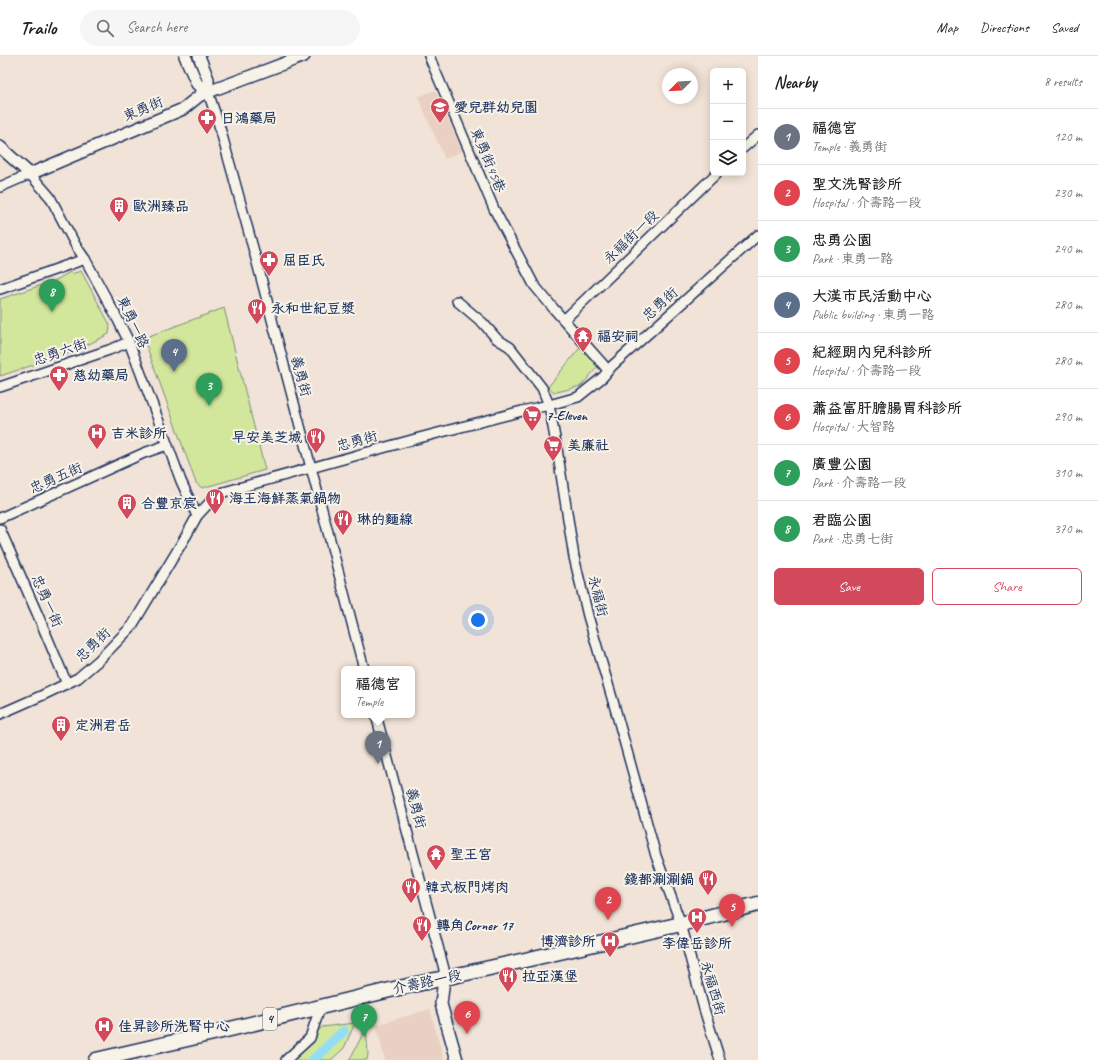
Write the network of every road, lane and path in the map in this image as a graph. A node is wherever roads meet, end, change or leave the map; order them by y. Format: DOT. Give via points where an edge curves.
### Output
graph roads {
  1 [pos="185,56"];
  2 [pos="199,56"];
  3 [pos="304,56"];
  4 [pos="429,56"];
  5 [pos="208,92"];
  6 [pos="758,135"];
  7 [pos="746,145"];
  8 [pos="0,147"];
  9 [pos="30,174"];
  10 [pos="714,176"];
  11 [pos="0,187"];
  12 [pos="758,235"];
  13 [pos="85,259"];
  14 [pos="0,289"];
  15 [pos="457,301"];
  16 [pos="564,320"];
  17 [pos="129,342"];
  18 [pos="608,370"];
  19 [pos="0,387"];
  20 [pos="548,406"];
  21 [pos="167,445"];
  22 [pos="311,468"];
  23 [pos="197,516"];
  24 [pos="0,518"];
  25 [pos="0,529"];
  26 [pos="363,666"];
  27 [pos="67,684"];
  28 [pos="0,714"];
  29 [pos="377,718"];
  30 [pos="758,904"];
  31 [pos="681,924"];
  32 [pos="444,979"];
  33 [pos="320,1008"];
  34 [pos="96,1060"];
  35 [pos="286,1060"];
  36 [pos="457,1060"];
  37 [pos="720,1060"];
  1 -- 5 [label="street" via="197,84"];
  2 -- 5 [label="street" via="208,79"];
  3 -- 5 [label="street, 東勇街"];
  4 -- 16 [label="street, 東勇街45巷" via="494,209 534,285"];
  5 -- 9 [label="street, 東勇街" via="183,109"];
  5 -- 22 [label="street, 義勇街" via="220,128"];
  6 -- 7 [label="street"];
  8 -- 9 [label="street"];
  9 -- 11 [label="street"];
  9 -- 13 [label="street, 東勇一路" via="50,197"];
  10 -- 16 [label="street, 永福街一段"];
  12 -- 18 [label="street, 忠勇街"];
  13 -- 14 [label="street"];
  13 -- 17 [label="street, 東勇一路"];
  15 -- 20 [label="street, 永福街" via="497,339 510,347 542,388"];
  16 -- 18 [label="street, 東勇街45巷"];
  17 -- 19 [label="street, 忠勇六街"];
  17 -- 21 [label="street, 東勇一路"];
  18 -- 20 [label="street, 忠勇街" via="578,397"];
  20 -- 22 [label="street, 忠勇街"];
  20 -- 31 [label="street, 永福街" via="558,449 574,557 588,616 656,856"];
  21 -- 23 [label="street, 東勇一路"];
  21 -- 24 [label="street, 忠勇五街"];
  22 -- 23 [label="street, 忠勇街" via="224,492 210,501"];
  22 -- 26 [label="street, 義勇街"];
  23 -- 27 [label="street, 忠勇街" via="132,626 99,660"];
  25 -- 27 [label="street, 忠勇一街"];
  27 -- 28 [label="street, 忠勇街"];
  29 -- 32 [label="street, 義勇街" via="444,969"];
  30 -- 31 [label="main road, 介壽路一段 / 4"];
  31 -- 32 [label="main road, 介壽路一段 / 4"];
  31 -- 37 [label="street, 永福西街"];
  32 -- 33 [label="main road, 介壽路一段 / 4"];
  32 -- 36 [label="street" via="441,1004"];
  33 -- 34 [label="main road, 介壽路一段 / 4"];
  33 -- 35 [label="street" via="310,1038"];
}
